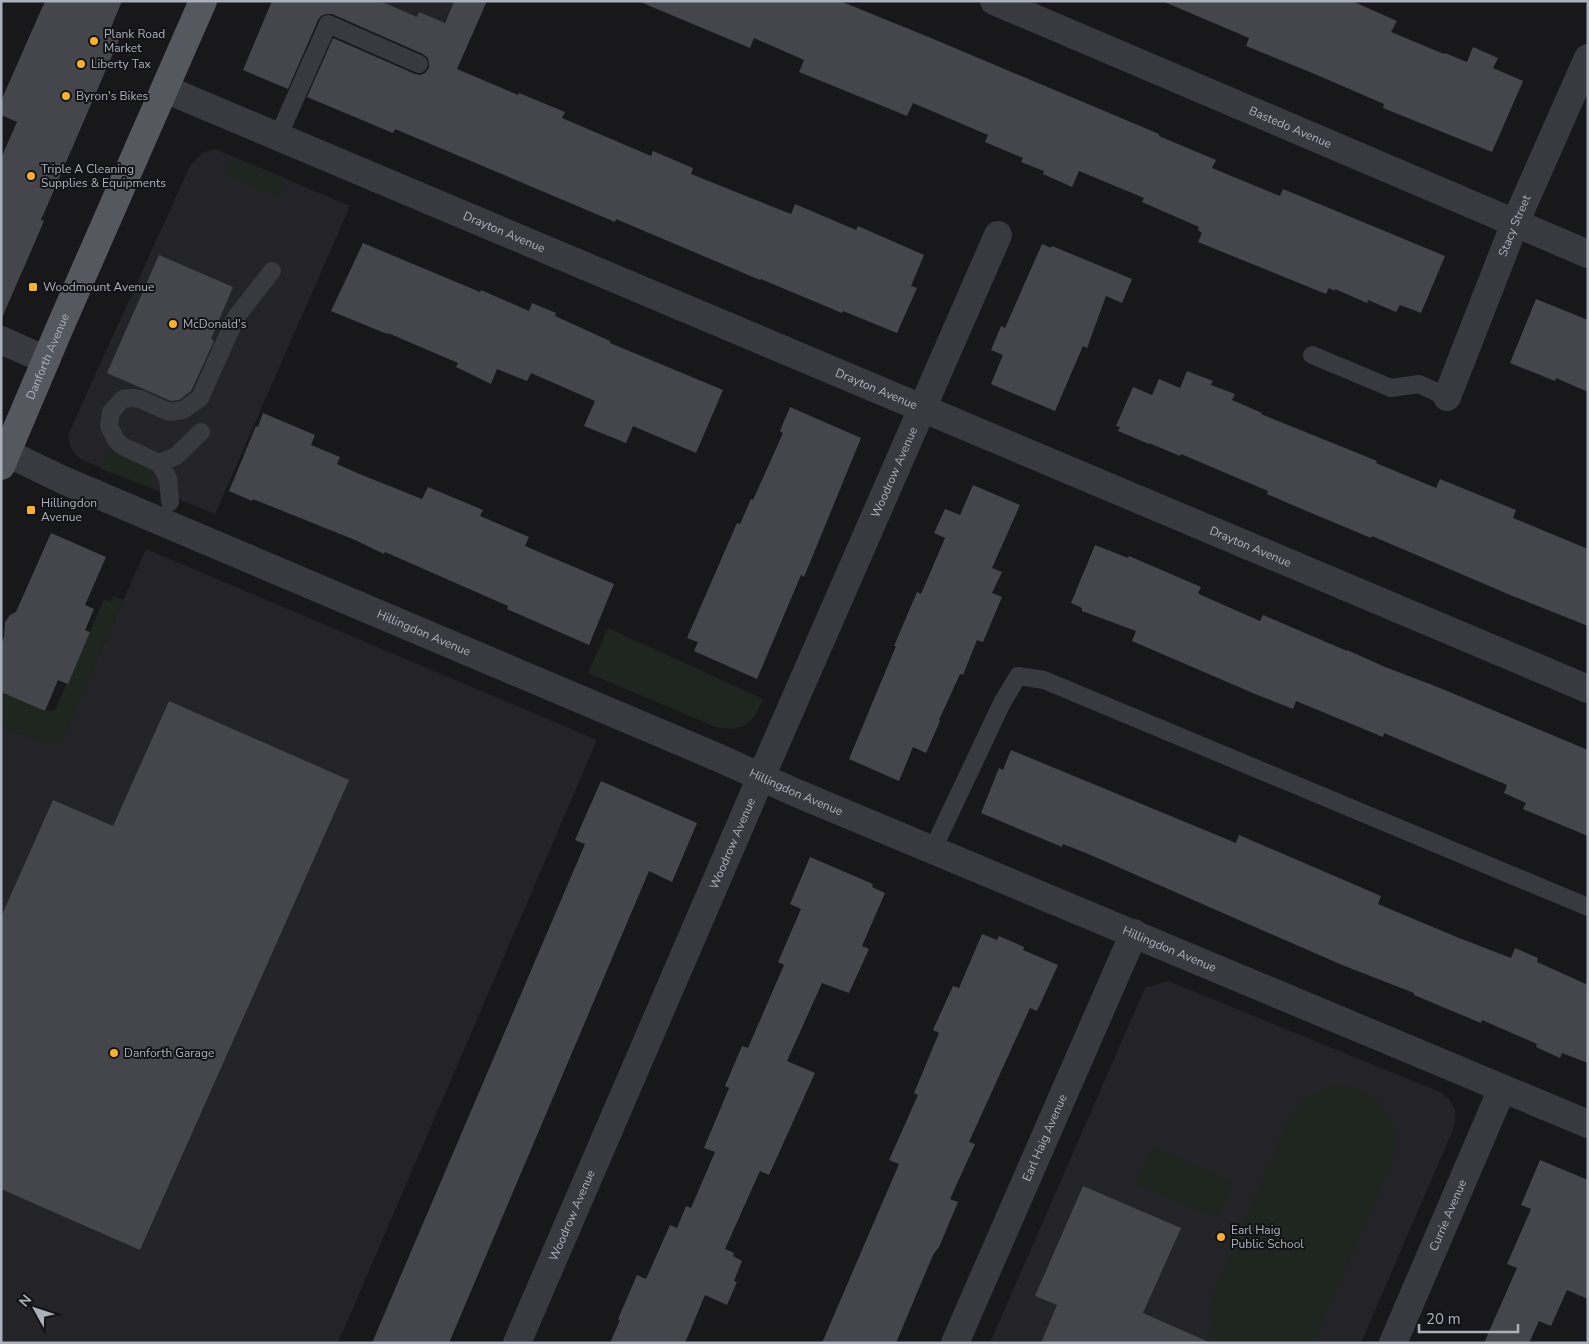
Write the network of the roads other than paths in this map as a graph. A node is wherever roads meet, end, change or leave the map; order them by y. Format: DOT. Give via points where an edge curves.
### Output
graph roads {
  1 [pos="203,1"];
  2 [pos="994,1"];
  3 [pos="1588,58"];
  4 [pos="419,64"];
  5 [pos="165,89"];
  6 [pos="278,137"];
  7 [pos="1515,223"];
  8 [pos="998,235"];
  9 [pos="1588,254"];
  10 [pos="272,271"];
  11 [pos="1,340"];
  12 [pos="1312,355"];
  13 [pos="46,360"];
  14 [pos="1447,397"];
  15 [pos="922,408"];
  16 [pos="201,432"];
  17 [pos="4,460"];
  18 [pos="159,463"];
  19 [pos="170,502"];
  20 [pos="1588,689"];
  21 [pos="761,777"];
  22 [pos="933,849"];
  23 [pos="1588,907"];
  24 [pos="1134,933"];
  25 [pos="1502,1089"];
  26 [pos="1588,1124"];
  27 [pos="517,1343"];
  28 [pos="955,1343"];
  29 [pos="1393,1343"];
  1 -- 5 [label="main road, Danforth Avenue"];
  2 -- 7 [label="street, Bastedo Avenue"];
  3 -- 7 [label="street, Stacy Street"];
  4 -- 6 [label="lane" via="328,24"];
  5 -- 6 [label="street, Drayton Avenue"];
  5 -- 13 [label="main road, Danforth Avenue"];
  6 -- 15 [label="street, Drayton Avenue"];
  7 -- 9 [label="street, Bastedo Avenue"];
  7 -- 14 [label="street, Stacy Street"];
  8 -- 15 [label="street, Woodrow Avenue"];
  10 -- 18 [label="lane" via="236,317 200,398 183,410 169,412 140,399 123,399 111,412 109,426 116,440"];
  11 -- 13 [label="street"];
  12 -- 14 [label="lane" via="1391,388 1419,384"];
  13 -- 17 [label="main road, Danforth Avenue"];
  15 -- 20 [label="street, Drayton Avenue"];
  15 -- 21 [label="street, Woodrow Avenue"];
  16 -- 18 [label="lane" via="176,456"];
  17 -- 21 [label="street, Hillingdon Avenue" via="63,480"];
  18 -- 19 [label="lane" via="168,478"];
  21 -- 22 [label="street, Hillingdon Avenue"];
  21 -- 27 [label="street, Woodrow Avenue"];
  22 -- 23 [label="lane" via="1002,702 1018,676 1044,680"];
  22 -- 24 [label="street, Hillingdon Avenue"];
  24 -- 25 [label="street, Hillingdon Avenue"];
  24 -- 28 [label="street, Earl Haig Avenue"];
  25 -- 26 [label="street, Hillingdon Avenue"];
  25 -- 29 [label="street, Currie Avenue"];
}
